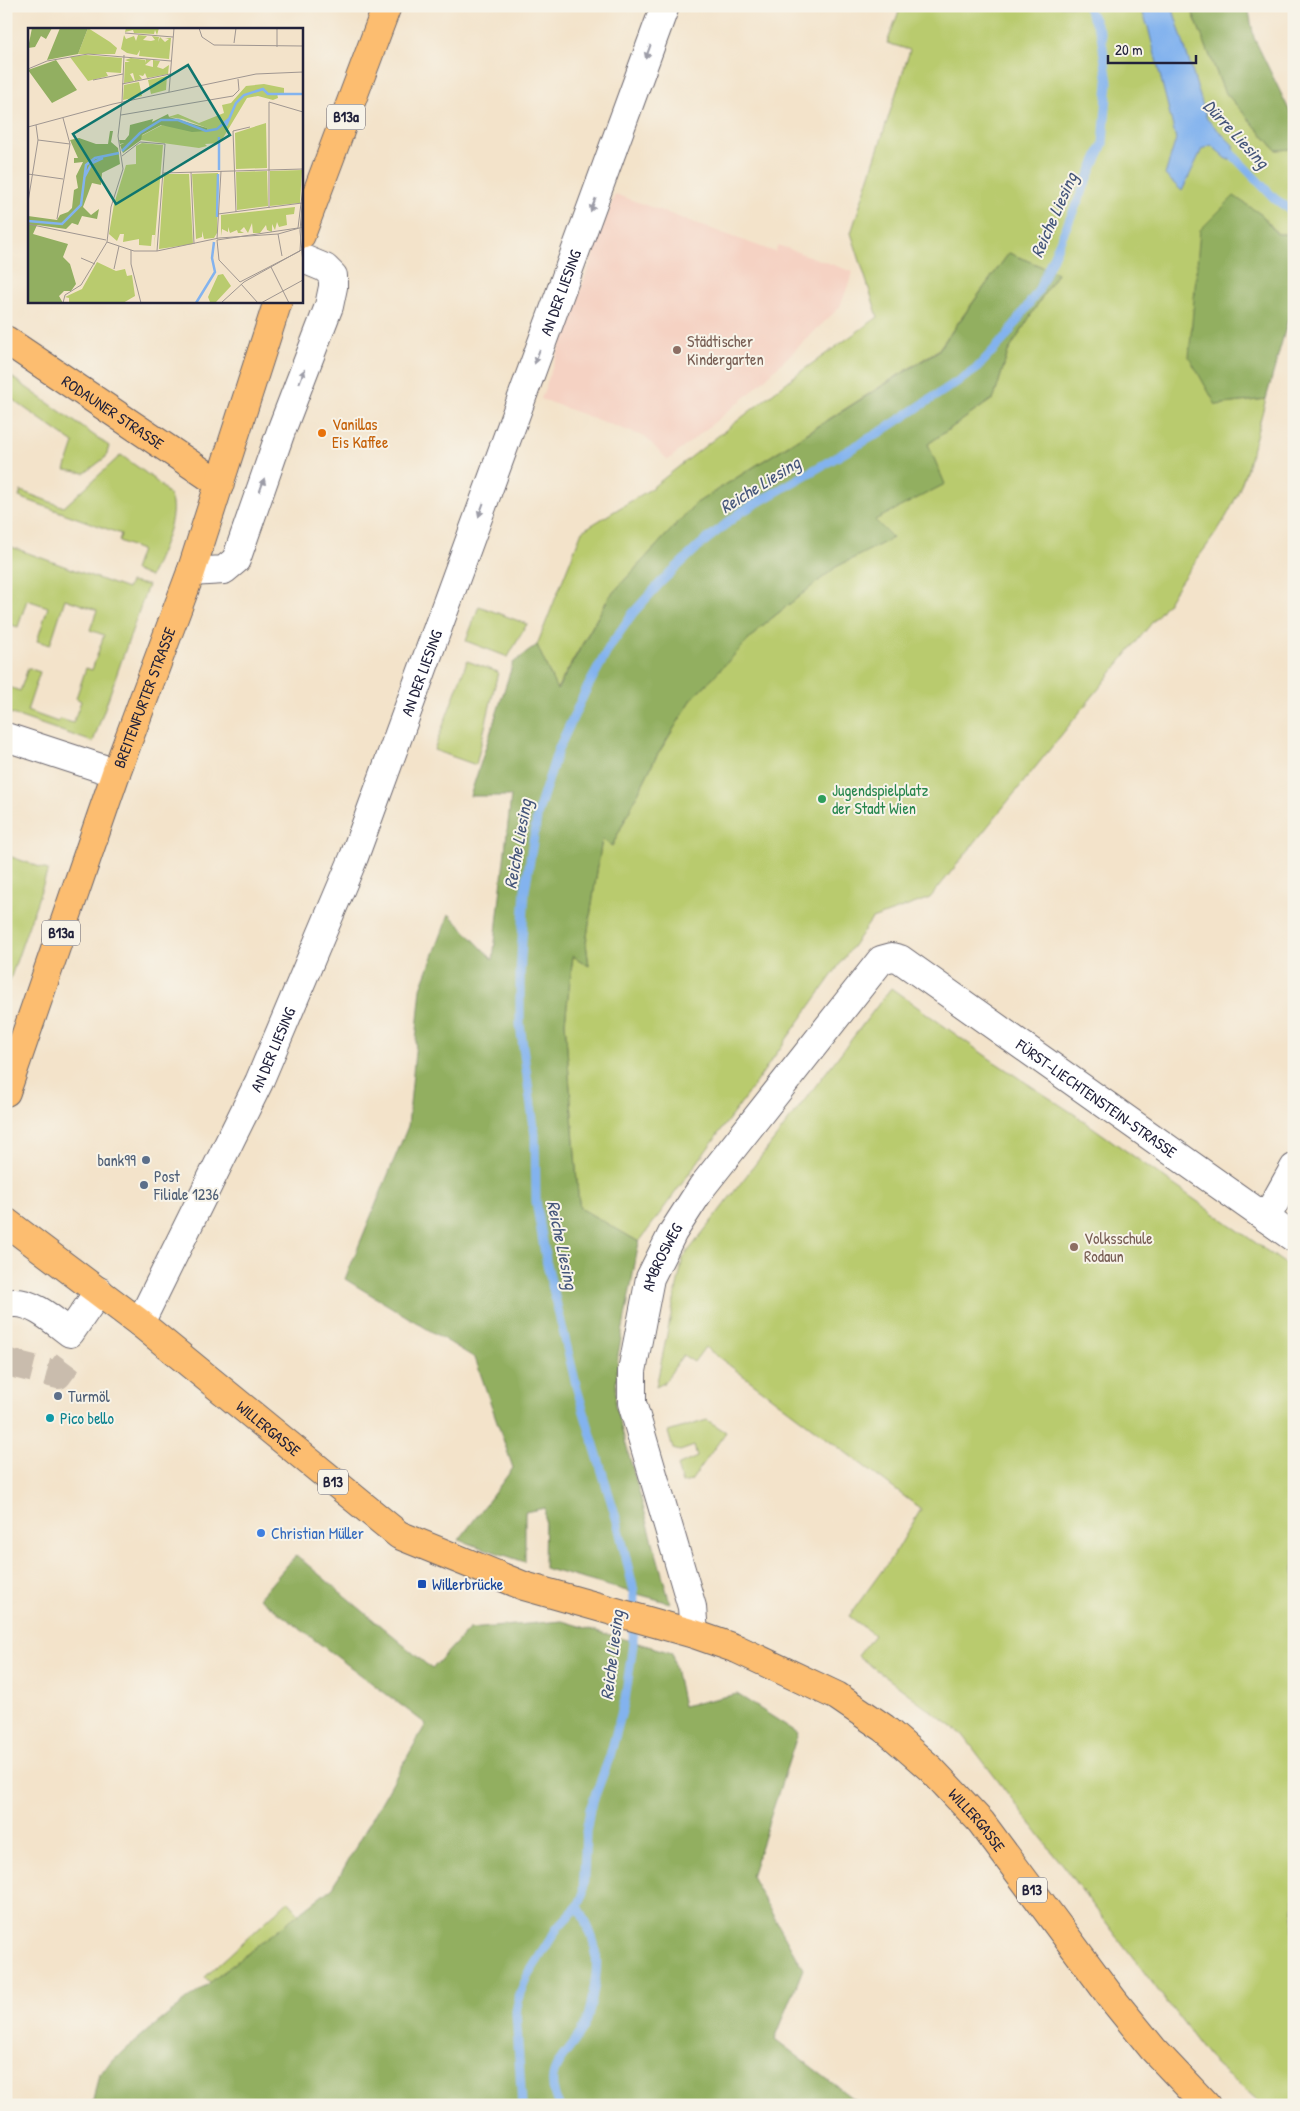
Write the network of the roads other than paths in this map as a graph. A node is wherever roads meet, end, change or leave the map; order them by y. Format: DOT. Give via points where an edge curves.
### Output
graph roads {
  1 [pos="387,6"];
  2 [pos="665,6"];
  3 [pos="302,232"];
  4 [pos="302,258"];
  5 [pos="278,302"];
  6 [pos="6,340"];
  7 [pos="220,484"];
  8 [pos="191,572"];
  9 [pos="6,737"];
  10 [pos="116,773"];
  11 [pos="900,959"];
  12 [pos="6,1092"];
  13 [pos="1294,1168"];
  14 [pos="1266,1218"];
  15 [pos="6,1222"];
  16 [pos="1294,1238"];
  17 [pos="99,1291"];
  18 [pos="14,1303"];
  19 [pos="140,1323"];
  20 [pos="683,1631"];
  21 [pos="1206,2105"];
  1 -- 3 [label="main road, B13a"];
  2 -- 19 [label="street, AN DER LIESING, one-way" via="354,857 259,1082"];
  8 -- 4 [label="street, one-way" via="224,570 236,560 329,306 333,276 325,268"];
  5 -- 7 [label="main road, BREITENFURTER STRASSE / B13a"];
  6 -- 7 [label="main road, RODAUNER STRASSE"];
  7 -- 8 [label="main road, BREITENFURTER STRASSE / B13a"];
  8 -- 10 [label="main road, BREITENFURTER STRASSE / B13a"];
  9 -- 10 [label="street"];
  10 -- 12 [label="main road, BREITENFURTER STRASSE / B13a"];
  11 -- 14 [label="street, FÜRST-LIECHTENSTEIN-STRASSE"];
  11 -- 20 [label="street, AMBROSWEG" via="881,960 868,974 702,1187 673,1232 650,1278 632,1371 632,1403 692,1607"];
  13 -- 14 [label="street"];
  14 -- 16 [label="street, FÜRST-LIECHTENSTEIN-STRASSE"];
  15 -- 17 [label="main road, WILLERGASSE / B13"];
  17 -- 18 [label="street" via="73,1342 36,1309"];
  17 -- 19 [label="main road, WILLERGASSE / B13"];
  19 -- 20 [label="main road, WILLERGASSE / B13" via="399,1535 515,1583"];
  20 -- 21 [label="main road, WILLERGASSE / B13" via="737,1649 837,1696 884,1728 931,1769 981,1822 1153,2049"];
}
